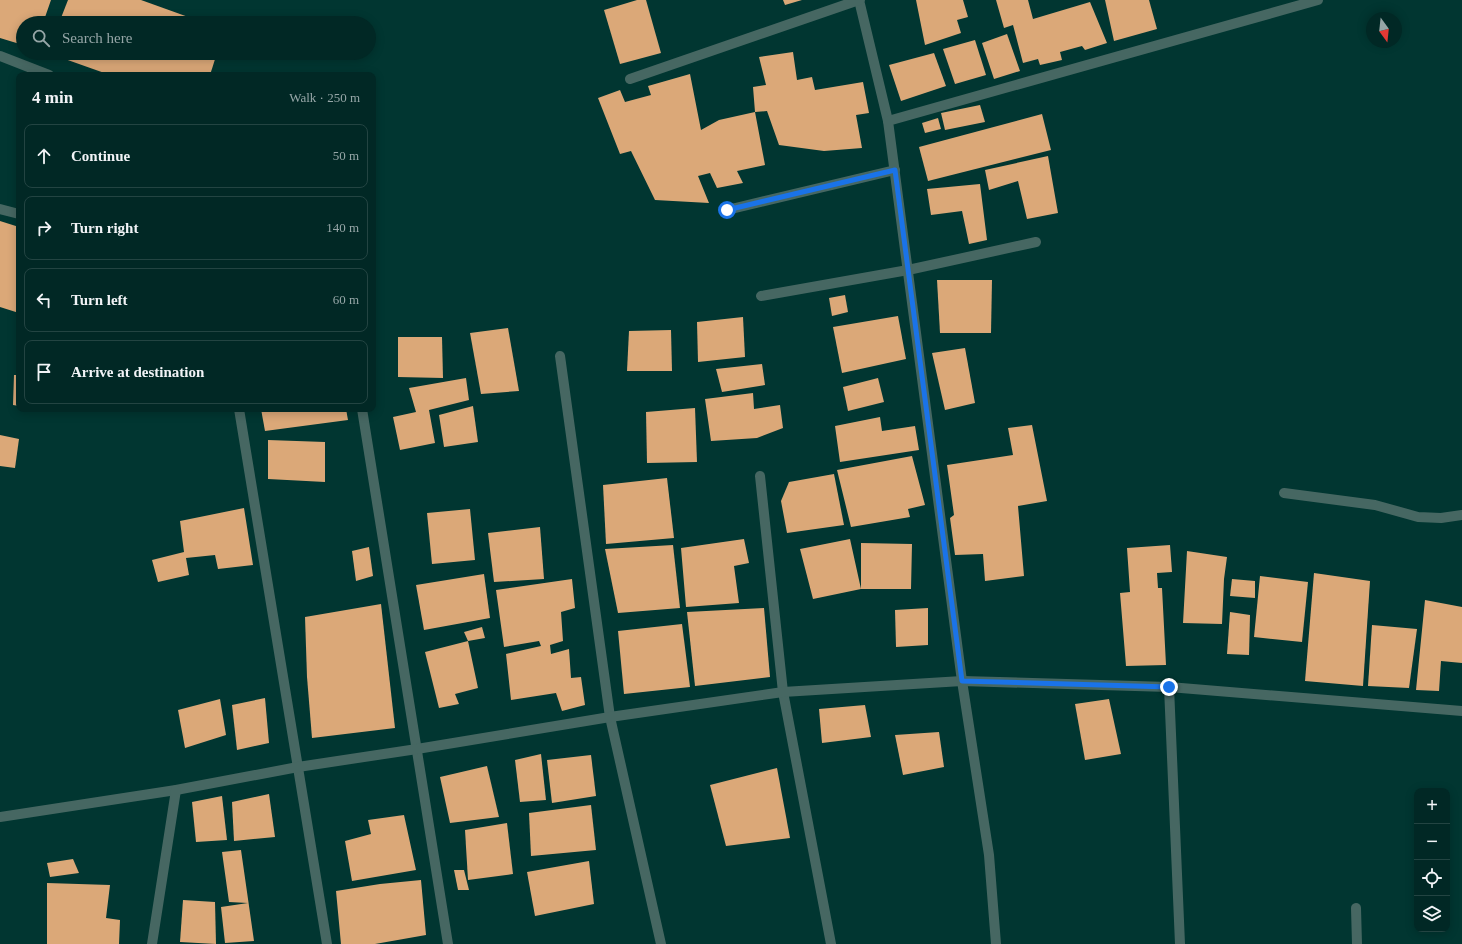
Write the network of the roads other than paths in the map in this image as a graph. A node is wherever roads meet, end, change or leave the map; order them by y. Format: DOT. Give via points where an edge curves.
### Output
graph roads {
  1 [pos="860,0"];
  2 [pos="1318,0"];
  3 [pos="0,56"];
  4 [pos="41,72"];
  5 [pos="630,79"];
  6 [pos="888,121"];
  7 [pos="895,170"];
  8 [pos="0,209"];
  9 [pos="727,210"];
  10 [pos="16,213"];
  11 [pos="1036,242"];
  12 [pos="908,270"];
  13 [pos="761,296"];
  14 [pos="560,356"];
  15 [pos="239,412"];
  16 [pos="362,412"];
  17 [pos="760,476"];
  18 [pos="1284,493"];
  19 [pos="1462,515"];
  20 [pos="962,681"];
  21 [pos="1169,687"];
  22 [pos="783,692"];
  23 [pos="1462,712"];
  24 [pos="610,717"];
  25 [pos="417,749"];
  26 [pos="298,767"];
  27 [pos="176,790"];
  28 [pos="0,817"];
  29 [pos="1356,908"];
  30 [pos="152,944"];
  31 [pos="327,944"];
  32 [pos="448,944"];
  33 [pos="661,944"];
  34 [pos="831,944"];
  35 [pos="996,944"];
  36 [pos="1180,944"];
  37 [pos="1357,944"];
  1 -- 5 [label="street"];
  1 -- 6 [label="street"];
  2 -- 6 [label="street"];
  3 -- 4 [label="street"];
  6 -- 7 [label="street"];
  7 -- 9 [label="street"];
  7 -- 12 [label="street"];
  8 -- 10 [label="street"];
  11 -- 12 [label="street"];
  12 -- 13 [label="street"];
  12 -- 20 [label="street"];
  14 -- 24 [label="street"];
  15 -- 26 [label="street"];
  16 -- 25 [label="street"];
  17 -- 22 [label="street"];
  18 -- 19 [label="street" via="1374,505 1418,517 1441,518"];
  20 -- 21 [label="street"];
  20 -- 22 [label="street"];
  20 -- 35 [label="street" via="989,855"];
  21 -- 23 [label="street"];
  21 -- 36 [label="street"];
  22 -- 24 [label="street"];
  22 -- 34 [label="street"];
  24 -- 25 [label="street"];
  24 -- 33 [label="street"];
  25 -- 26 [label="street"];
  25 -- 32 [label="street"];
  26 -- 27 [label="street"];
  26 -- 31 [label="street"];
  27 -- 28 [label="street"];
  27 -- 30 [label="street"];
  29 -- 37 [label="street"];
}
